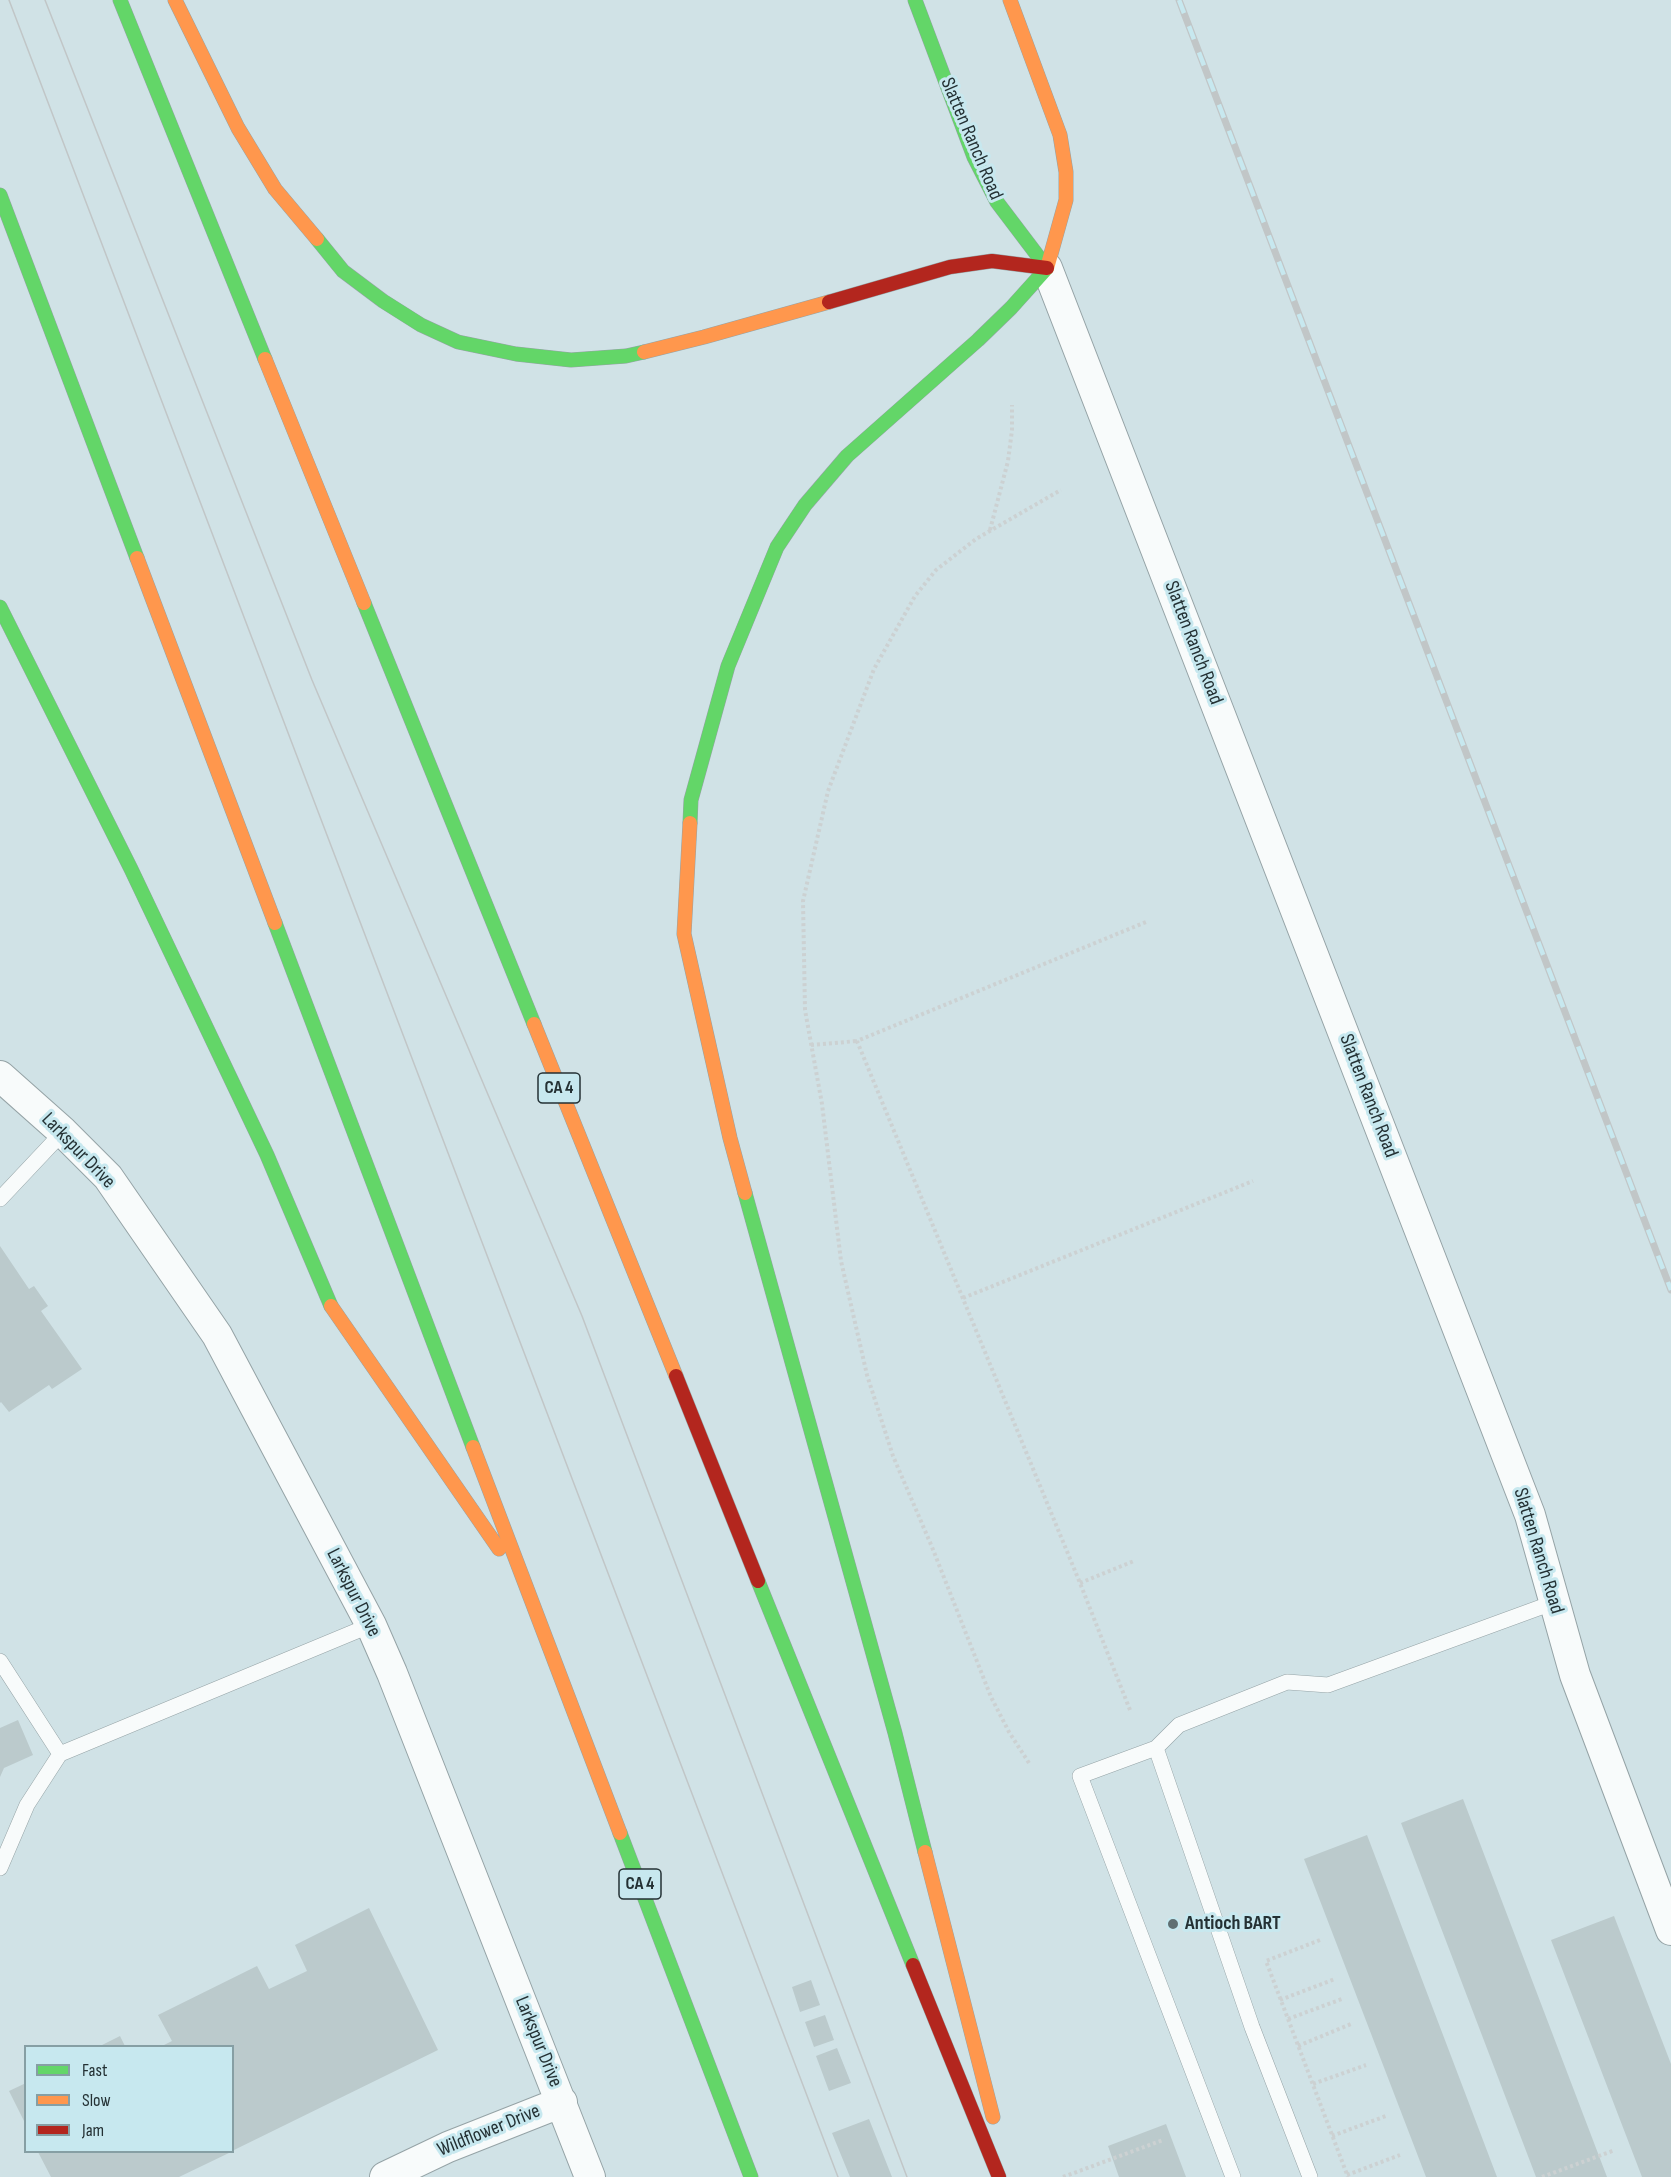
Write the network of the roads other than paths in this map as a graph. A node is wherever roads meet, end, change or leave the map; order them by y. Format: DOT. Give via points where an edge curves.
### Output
graph roads {
  1 [pos="120,0"];
  2 [pos="175,0"];
  3 [pos="915,0"];
  4 [pos="1010,0"];
  5 [pos="0,195"];
  6 [pos="1047,268"];
  7 [pos="0,607"];
  8 [pos="0,1076"];
  9 [pos="63,1132"];
  10 [pos="0,1199"];
  11 [pos="528,1592"];
  12 [pos="1555,1602"];
  13 [pos="371,1625"];
  14 [pos="0,1661"];
  15 [pos="1156,1748"];
  16 [pos="60,1754"];
  17 [pos="0,1868"];
  18 [pos="1671,1930"];
  19 [pos="562,2102"];
  20 [pos="385,2177"];
  21 [pos="590,2177"];
  22 [pos="752,2177"];
  23 [pos="999,2177"];
  24 [pos="1009,2177"];
  25 [pos="1233,2177"];
  26 [pos="1310,2177"];
  1 -- 23 [label="main road, CA 4"];
  2 -- 6 [label="main road" via="238,128 274,189 343,271 421,325 458,342 571,360 626,356 950,267 992,261"];
  3 -- 6 [label="main road, Slatten Ranch Road" via="974,157 997,202"];
  4 -- 6 [label="main road" via="1060,135 1066,172 1066,200"];
  5 -- 11 [label="main road, CA 4"];
  6 -- 12 [label="street, Slatten Ranch Road" via="1530,1515"];
  6 -- 24 [label="main road" via="978,340 847,456 805,505 777,547 728,666 691,800 684,934 730,1138 895,1732"];
  7 -- 11 [label="main road" via="131,869 267,1155 333,1311"];
  8 -- 9 [label="street, Larkspur Drive"];
  9 -- 10 [label="lane"];
  9 -- 13 [label="street, Larkspur Drive" via="108,1177 217,1335"];
  11 -- 22 [label="main road, CA 4"];
  12 -- 15 [label="lane" via="1328,1685 1287,1682 1179,1725"];
  12 -- 18 [label="street, Slatten Ranch Road" via="1575,1675"];
  13 -- 16 [label="lane"];
  13 -- 19 [label="street, Larkspur Drive"];
  14 -- 16 [label="lane"];
  15 -- 25 [label="lane" via="1080,1776"];
  15 -- 26 [label="lane" via="1252,2027"];
  16 -- 17 [label="lane" via="27,1805"];
  19 -- 20 [label="street, Wildflower Drive" via="448,2147"];
  19 -- 21 [label="street, Larkspur Drive"];
}
